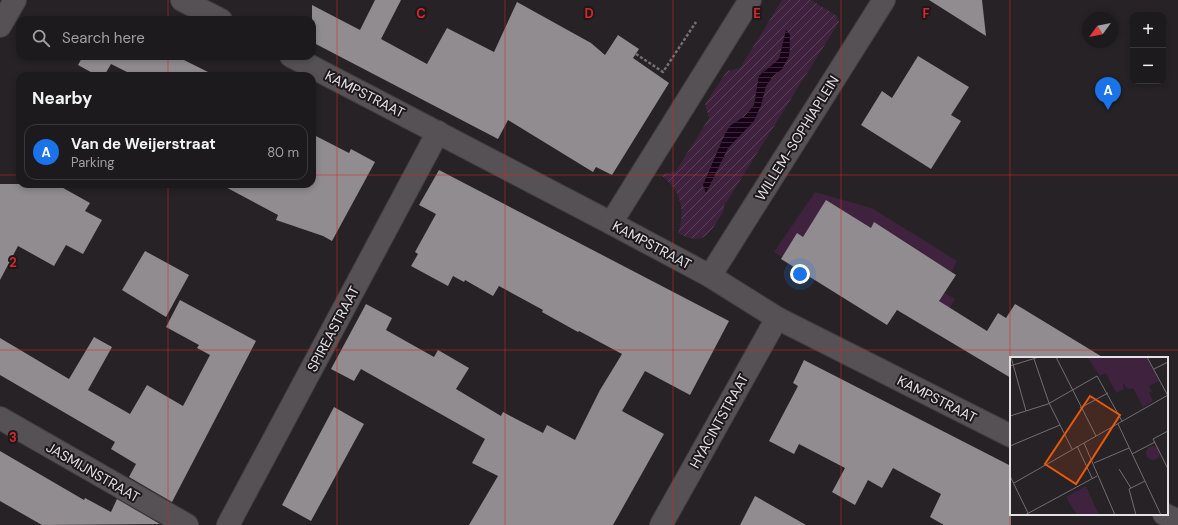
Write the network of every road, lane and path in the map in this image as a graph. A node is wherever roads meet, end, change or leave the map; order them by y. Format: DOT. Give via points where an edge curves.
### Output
graph roads {
  1 [pos="14,0"];
  2 [pos="182,0"];
  3 [pos="750,0"];
  4 [pos="884,0"];
  5 [pos="213,16"];
  6 [pos="696,22"];
  7 [pos="0,26"];
  8 [pos="636,54"];
  9 [pos="299,60"];
  10 [pos="438,132"];
  11 [pos="611,223"];
  12 [pos="710,276"];
  13 [pos="777,318"];
  14 [pos="0,418"];
  15 [pos="1010,435"];
  16 [pos="1166,515"];
  17 [pos="1178,521"];
  18 [pos="187,525"];
  19 [pos="228,525"];
  20 [pos="661,525"];
  1 -- 7 [label="street"];
  2 -- 5 [label="street"];
  3 -- 11 [label="street"];
  4 -- 12 [label="street, WILLEM-SOPHIAPLEIN"];
  6 -- 8 [label="path" via="664,72"];
  9 -- 10 [label="street, KAMPSTRAAT"];
  10 -- 11 [label="street, KAMPSTRAAT"];
  10 -- 19 [label="street, SPIREASTRAAT"];
  11 -- 12 [label="street, KAMPSTRAAT"];
  12 -- 13 [label="street, KAMPSTRAAT"];
  13 -- 15 [label="street, KAMPSTRAAT"];
  13 -- 20 [label="street, HYACINTSTRAAT"];
  14 -- 18 [label="street, JASMIJNSTRAAT"];
  16 -- 17 [label="street"];
}
